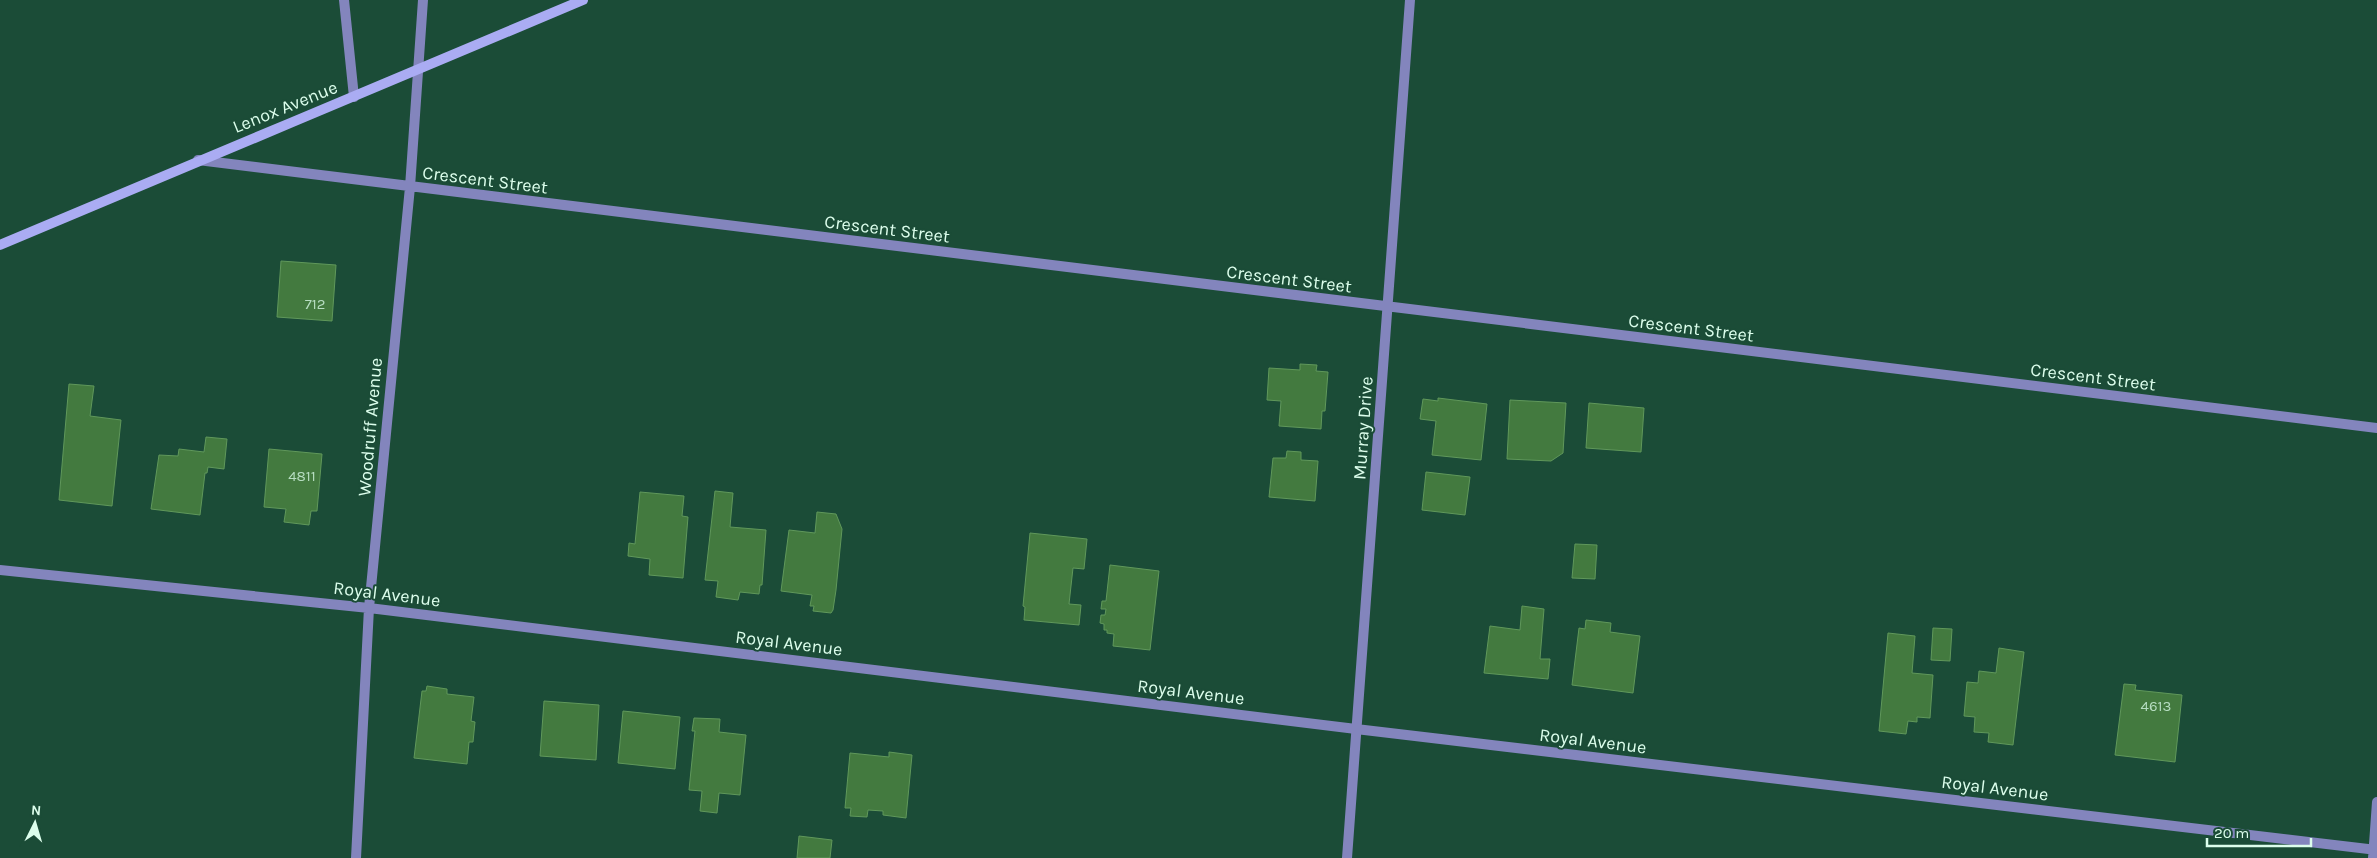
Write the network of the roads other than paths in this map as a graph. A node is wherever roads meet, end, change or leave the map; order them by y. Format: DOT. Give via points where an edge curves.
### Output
graph roads {
  1 [pos="344,0"];
  2 [pos="423,0"];
  3 [pos="583,0"];
  4 [pos="1410,0"];
  5 [pos="418,71"];
  6 [pos="354,97"];
  7 [pos="198,160"];
  8 [pos="410,187"];
  9 [pos="0,246"];
  10 [pos="1389,307"];
  11 [pos="2377,428"];
  12 [pos="0,570"];
  13 [pos="369,608"];
  14 [pos="1356,729"];
  15 [pos="2377,802"];
  16 [pos="2374,853"];
  17 [pos="356,858"];
  18 [pos="1347,858"];
  1 -- 6 [label="street"];
  2 -- 5 [label="street, Woodruff Avenue"];
  3 -- 5 [label="main road, Lenox Avenue"];
  4 -- 10 [label="street, Murray Drive"];
  5 -- 6 [label="main road, Lenox Avenue"];
  5 -- 8 [label="street, Woodruff Avenue"];
  6 -- 7 [label="main road, Lenox Avenue"];
  7 -- 8 [label="street, Crescent Street"];
  7 -- 9 [label="main road, Lenox Avenue"];
  8 -- 10 [label="street, Crescent Street"];
  8 -- 13 [label="street, Woodruff Avenue"];
  10 -- 11 [label="street, Crescent Street"];
  10 -- 14 [label="street, Murray Drive"];
  12 -- 13 [label="street, Royal Avenue"];
  13 -- 14 [label="street, Royal Avenue"];
  13 -- 17 [label="street, Woodruff Avenue"];
  14 -- 16 [label="street, Royal Avenue"];
  14 -- 18 [label="street, Murray Drive"];
  15 -- 16 [label="street"];
}
